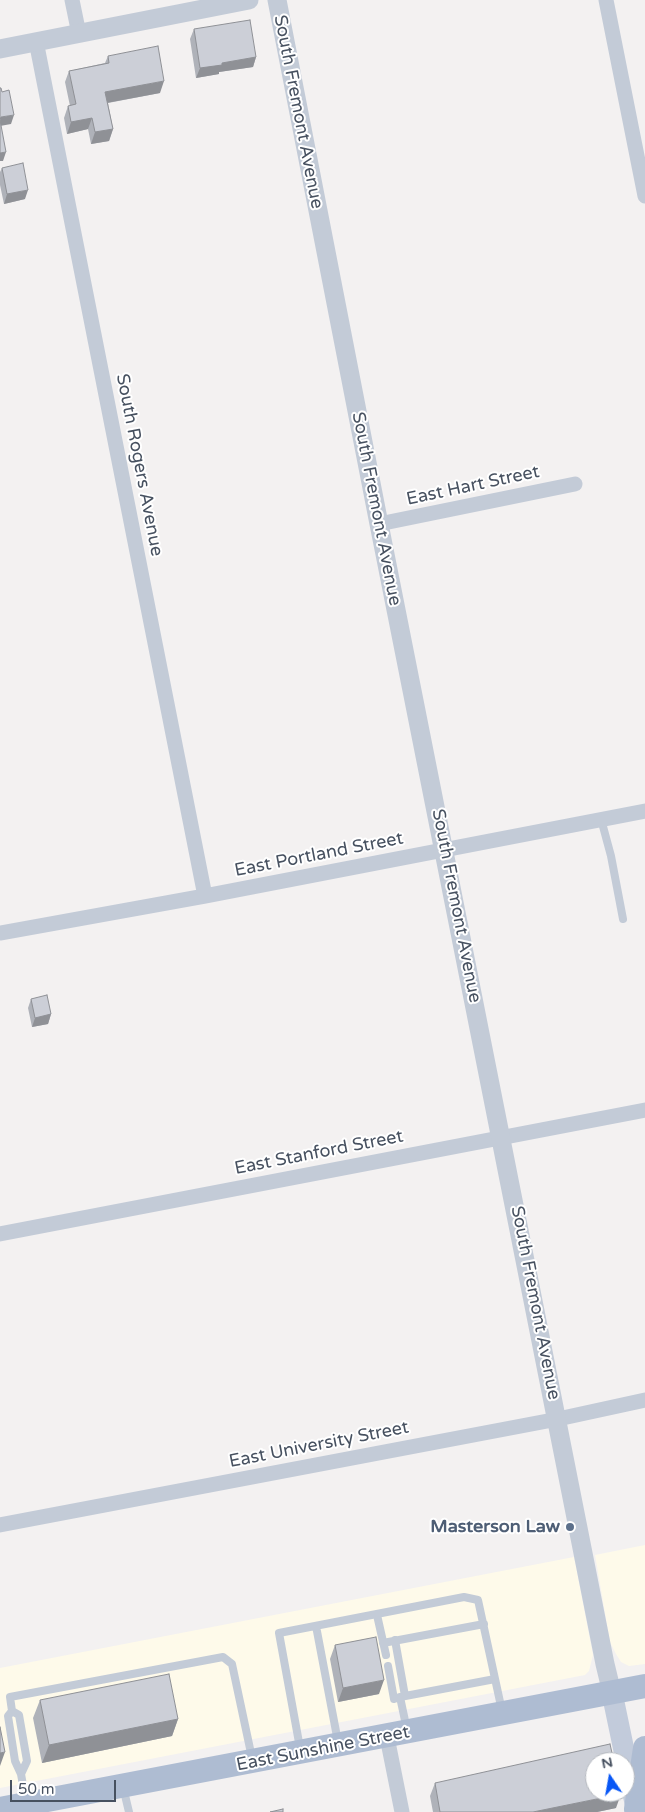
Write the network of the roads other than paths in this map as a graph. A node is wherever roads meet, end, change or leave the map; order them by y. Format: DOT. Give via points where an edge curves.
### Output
graph roads {
  1 [pos="72,0"];
  2 [pos="249,0"];
  3 [pos="277,0"];
  4 [pos="606,0"];
  5 [pos="79,34"];
  6 [pos="36,42"];
  7 [pos="0,48"];
  8 [pos="645,196"];
  9 [pos="575,484"];
  10 [pos="379,524"];
  11 [pos="645,811"];
  12 [pos="601,819"];
  13 [pos="444,850"];
  14 [pos="205,896"];
  15 [pos="623,920"];
  16 [pos="0,933"];
  17 [pos="645,1110"];
  18 [pos="502,1137"];
  19 [pos="0,1234"];
  20 [pos="645,1400"];
  21 [pos="558,1419"];
  22 [pos="0,1525"];
  23 [pos="377,1615"];
  24 [pos="484,1624"];
  25 [pos="316,1626"];
  26 [pos="395,1640"];
  27 [pos="383,1643"];
  28 [pos="386,1655"];
  29 [pos="388,1666"];
  30 [pos="495,1679"];
  31 [pos="645,1686"];
  32 [pos="612,1693"];
  33 [pos="403,1697"];
  34 [pos="10,1698"];
  35 [pos="0,1699"];
  36 [pos="12,1711"];
  37 [pos="503,1714"];
  38 [pos="397,1735"];
  39 [pos="339,1746"];
  40 [pos="645,1748"];
  41 [pos="301,1753"];
  42 [pos="252,1762"];
  43 [pos="21,1774"];
  44 [pos="123,1786"];
  45 [pos="35,1806"];
  46 [pos="0,1809"];
  47 [pos="637,1811"];
  48 [pos="128,1812"];
  49 [pos="402,1812"];
  1 -- 5 [label="street"];
  2 -- 5 [label="street"];
  3 -- 10 [label="street, South Fremont Avenue"];
  4 -- 8 [label="street"];
  5 -- 6 [label="street"];
  6 -- 7 [label="street"];
  6 -- 14 [label="street, South Rogers Avenue"];
  9 -- 10 [label="street, East Hart Street"];
  10 -- 13 [label="street, South Fremont Avenue"];
  11 -- 12 [label="street, East Portland Street"];
  12 -- 13 [label="street, East Portland Street"];
  12 -- 15 [label="lane"];
  13 -- 14 [label="street, East Portland Street"];
  13 -- 18 [label="street, South Fremont Avenue"];
  14 -- 16 [label="street, East Portland Street"];
  17 -- 18 [label="street, East Stanford Street"];
  18 -- 19 [label="street, East Stanford Street"];
  18 -- 21 [label="street, South Fremont Avenue"];
  20 -- 21 [label="street, East University Street"];
  21 -- 22 [label="street, East University Street"];
  21 -- 32 [label="street, South Fremont Avenue"];
  23 -- 24 [label="lane" via="464,1598 478,1600"];
  23 -- 25 [label="lane"];
  23 -- 27 [label="lane"];
  24 -- 26 [label="lane"];
  24 -- 30 [label="lane"];
  25 -- 39 [label="lane"];
  25 -- 41 [label="lane" via="279,1634"];
  26 -- 27 [label="lane"];
  26 -- 33 [label="lane"];
  27 -- 28 [label="lane"];
  29 -- 33 [label="lane" via="394,1699"];
  30 -- 33 [label="lane"];
  30 -- 37 [label="lane"];
  31 -- 32 [label="main road, East Sunshine Street"];
  32 -- 37 [label="main road, East Sunshine Street"];
  32 -- 47 [label="main road, South Fremont Avenue"];
  33 -- 38 [label="lane"];
  34 -- 35 [label="lane"];
  34 -- 36 [label="lane"];
  34 -- 42 [label="lane" via="223,1657 232,1664"];
  36 -- 43 [label="lane" via="8,1716 15,1761"];
  36 -- 43 [label="lane" via="18,1715 27,1761"];
  37 -- 38 [label="main road, East Sunshine Street"];
  38 -- 39 [label="main road, East Sunshine Street"];
  38 -- 49 [label="street"];
  39 -- 41 [label="main road, East Sunshine Street"];
  40 -- 47 [label="main road"];
  41 -- 42 [label="main road, East Sunshine Street"];
  42 -- 44 [label="main road, East Sunshine Street"];
  43 -- 45 [label="lane"];
  44 -- 45 [label="main road, East Sunshine Street"];
  44 -- 48 [label="lane"];
  45 -- 46 [label="main road, East Sunshine Street"];
}
